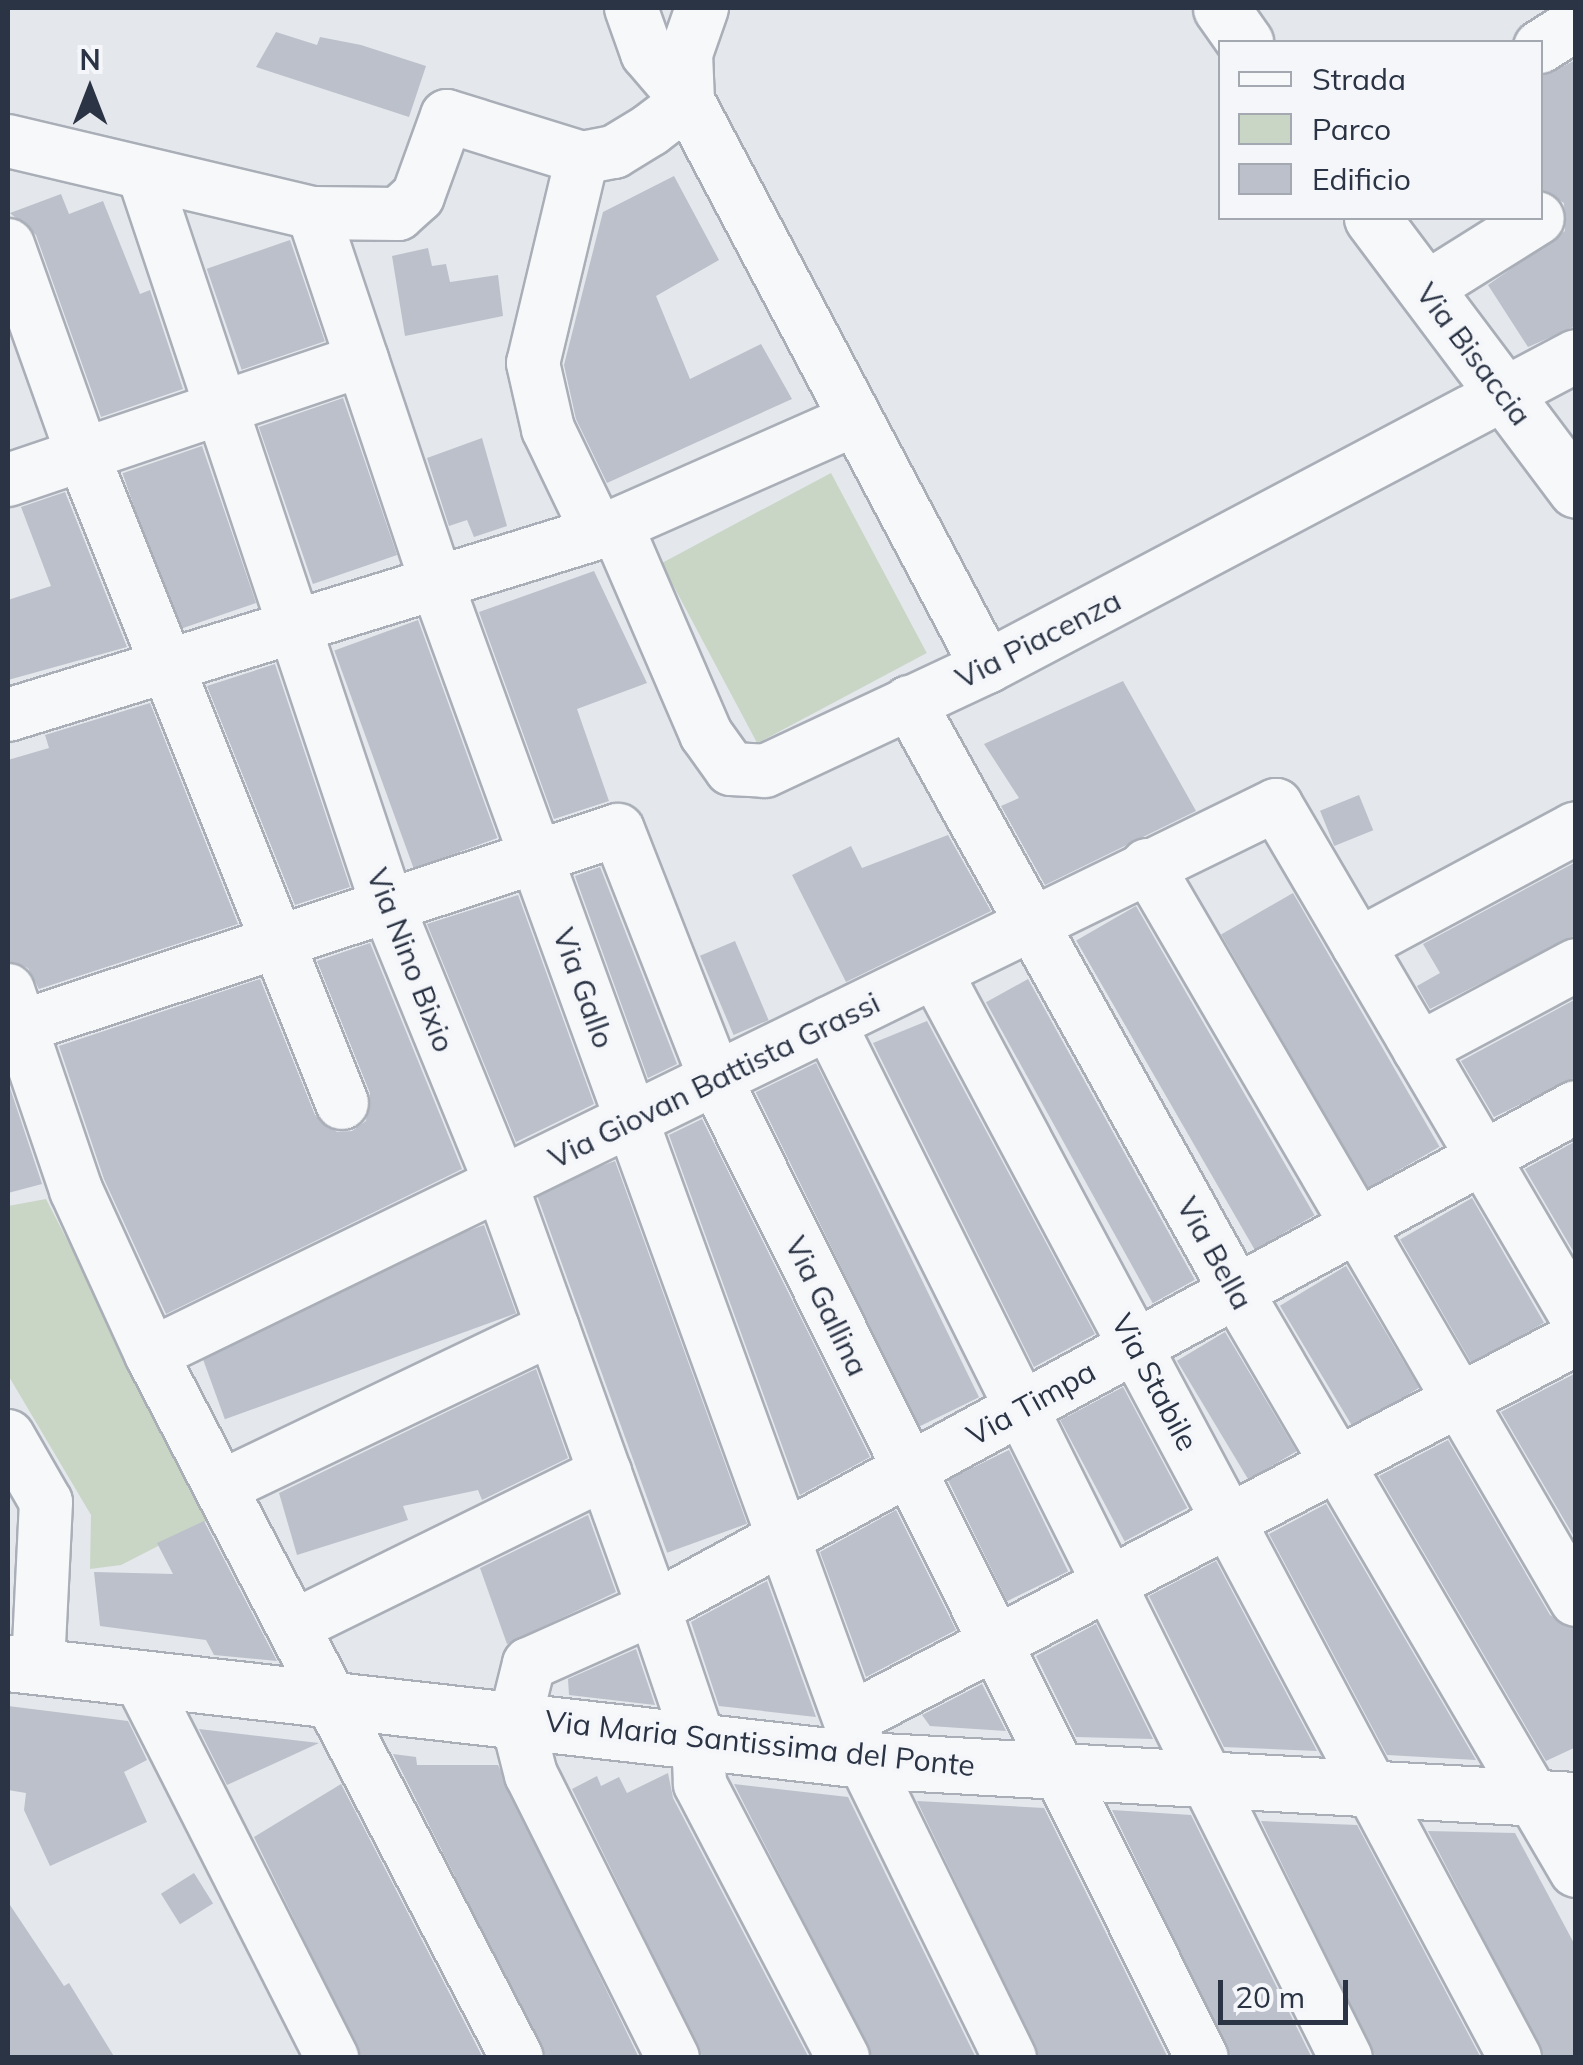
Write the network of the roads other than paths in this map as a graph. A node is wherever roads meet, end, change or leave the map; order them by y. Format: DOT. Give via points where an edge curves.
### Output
graph roads {
  1 [pos="631,8"];
  2 [pos="702,8"];
  3 [pos="1576,24"];
  4 [pos="1543,45"];
  5 [pos="688,101"];
  6 [pos="8,141"];
  7 [pos="582,158"];
  8 [pos="144,176"];
  9 [pos="1576,194"];
  10 [pos="313,213"];
  11 [pos="1543,215"];
  12 [pos="1373,220"];
  13 [pos="1534,220"];
  14 [pos="8,245"];
  15 [pos="1425,289"];
  16 [pos="1576,356"];
  17 [pos="362,360"];
  18 [pos="1506,398"];
  19 [pos="223,408"];
  20 [pos="854,420"];
  21 [pos="82,453"];
  22 [pos="8,480"];
  23 [pos="1576,490"];
  24 [pos="607,529"];
  25 [pos="437,584"];
  26 [pos="294,632"];
  27 [pos="987,667"];
  28 [pos="169,668"];
  29 [pos="909,702"];
  30 [pos="8,715"];
  31 [pos="1576,828"];
  32 [pos="537,857"];
  33 [pos="1148,865"];
  34 [pos="388,907"];
  35 [pos="1034,920"];
  36 [pos="280,942"];
  37 [pos="1358,945"];
  38 [pos="1576,966"];
  39 [pos="936,974"];
  40 [pos="11,1016"];
  41 [pos="830,1023"];
  42 [pos="1419,1049"];
  43 [pos="716,1078"];
  44 [pos="342,1103"];
  45 [pos="1576,1106"];
  46 [pos="631,1120"];
  47 [pos="1480,1154"];
  48 [pos="500,1184"];
  49 [pos="1354,1226"];
  50 [pos="1236,1292"];
  51 [pos="1576,1316"];
  52 [pos="553,1328"];
  53 [pos="1576,1339"];
  54 [pos="1136,1346"];
  55 [pos="151,1354"];
  56 [pos="1461,1400"];
  57 [pos="1022,1408"];
  58 [pos="8,1436"];
  59 [pos="1336,1466"];
  60 [pos="907,1470"];
  61 [pos="605,1473"];
  62 [pos="221,1487"];
  63 [pos="1229,1522"];
  64 [pos="785,1536"];
  65 [pos="1110,1585"];
  66 [pos="1576,1600"];
  67 [pos="654,1608"];
  68 [pos="294,1626"];
  69 [pos="996,1644"];
  70 [pos="23,1666"];
  71 [pos="140,1679"];
  72 [pos="333,1699"];
  73 [pos="516,1716"];
  74 [pos="698,1738"];
  75 [pos="859,1739"];
  76 [pos="1061,1771"];
  77 [pos="1209,1780"];
  78 [pos="1377,1788"];
  79 [pos="1554,1798"];
  80 [pos="1576,1871"];
  81 [pos="332,2058"];
  82 [pos="516,2058"];
  83 [pos="673,2058"];
  84 [pos="842,2058"];
  85 [pos="1010,2058"];
  86 [pos="1202,2058"];
  87 [pos="1346,2058"];
  88 [pos="1515,2058"];
  1 -- 5 [label="street" via="647,53"];
  2 -- 5 [label="street" via="686,54"];
  3 -- 4 [label="street"];
  5 -- 7 [label="street" via="614,152"];
  5 -- 20 [label="street"];
  6 -- 8 [label="street"];
  7 -- 10 [label="street" via="447,116 418,196 398,214"];
  7 -- 24 [label="street" via="533,362 548,428"];
  8 -- 10 [label="street"];
  8 -- 19 [label="street, Via Nino Bixio"];
  9 -- 11 [label="street"];
  10 -- 17 [label="street, Via Gallo"];
  12 -- 15 [label="street, Via Bisaccia"];
  13 -- 15 [label="street"];
  14 -- 21 [label="street"];
  15 -- 18 [label="street, Via Bisaccia"];
  16 -- 18 [label="street, Via Piacenza"];
  17 -- 19 [label="street"];
  17 -- 25 [label="street, Via Gallo"];
  18 -- 23 [label="street, Via Bisaccia"];
  18 -- 27 [label="street, Via Piacenza"];
  19 -- 21 [label="street"];
  19 -- 26 [label="street, Via Nino Bixio"];
  20 -- 24 [label="street"];
  20 -- 27 [label="street"];
  21 -- 22 [label="street"];
  21 -- 28 [label="street"];
  24 -- 25 [label="street"];
  24 -- 29 [label="street, Via Piacenza" via="706,734 731,769 765,771"];
  25 -- 26 [label="street"];
  25 -- 32 [label="street, Via Gallo"];
  26 -- 28 [label="street"];
  26 -- 34 [label="street, Via Nino Bixio"];
  27 -- 29 [label="street, Via Piacenza"];
  28 -- 30 [label="street"];
  28 -- 36 [label="street"];
  29 -- 35 [label="street, Via Bella"];
  31 -- 37 [label="street"];
  32 -- 34 [label="street"];
  32 -- 43 [label="street, Via Gallina" via="618,830"];
  32 -- 46 [label="street, Via Gallo"];
  33 -- 35 [label="street, Via Giovan Battista Grassi"];
  33 -- 37 [label="street, Via Giovan Battista Grassi" via="1276,804"];
  33 -- 49 [label="street"];
  34 -- 36 [label="street"];
  34 -- 48 [label="street, Via Nino Bixio"];
  35 -- 39 [label="street, Via Giovan Battista Grassi"];
  35 -- 50 [label="street, Via Bella"];
  36 -- 40 [label="street"];
  36 -- 44 [label="street"];
  37 -- 42 [label="street"];
  38 -- 42 [label="street"];
  39 -- 41 [label="street, Via Giovan Battista Grassi"];
  39 -- 54 [label="street, Via Stabile"];
  40 -- 55 [label="street" via="76,1190"];
  41 -- 43 [label="street, Via Giovan Battista Grassi"];
  41 -- 57 [label="street"];
  42 -- 47 [label="street"];
  43 -- 46 [label="street, Via Giovan Battista Grassi"];
  43 -- 60 [label="street, Via Gallina"];
  45 -- 47 [label="street, Via Timpa"];
  46 -- 48 [label="street, Via Giovan Battista Grassi"];
  46 -- 64 [label="street, Via Gallo"];
  47 -- 49 [label="street, Via Timpa"];
  47 -- 51 [label="street"];
  48 -- 52 [label="street, Via Nino Bixio"];
  48 -- 55 [label="street, Via Giovan Battista Grassi"];
  49 -- 50 [label="street, Via Timpa"];
  49 -- 56 [label="street"];
  50 -- 54 [label="street, Via Timpa"];
  50 -- 59 [label="street, Via Bella"];
  52 -- 61 [label="street, Via Nino Bixio"];
  52 -- 62 [label="street"];
  53 -- 56 [label="street"];
  54 -- 57 [label="street, Via Timpa"];
  54 -- 63 [label="street, Via Stabile"];
  55 -- 62 [label="street"];
  56 -- 59 [label="street"];
  56 -- 66 [label="street"];
  57 -- 60 [label="street, Via Timpa"];
  57 -- 65 [label="street"];
  58 -- 70 [label="street" via="46,1502"];
  59 -- 63 [label="street"];
  59 -- 79 [label="street, Via Bella"];
  60 -- 64 [label="street, Via Timpa"];
  60 -- 69 [label="street, Via Gallina"];
  61 -- 67 [label="street, Via Nino Bixio"];
  61 -- 68 [label="street"];
  62 -- 68 [label="street"];
  63 -- 65 [label="street"];
  63 -- 78 [label="street, Via Stabile"];
  64 -- 67 [label="street, Via Timpa"];
  64 -- 75 [label="street, Via Gallo"];
  65 -- 69 [label="street"];
  65 -- 77 [label="street"];
  67 -- 73 [label="street, Via Timpa" via="529,1664"];
  67 -- 74 [label="street, Via Nino Bixio"];
  68 -- 72 [label="street"];
  69 -- 75 [label="street"];
  69 -- 76 [label="street, Via Gallina"];
  70 -- 71 [label="street, Via Maria Santissima del Ponte"];
  71 -- 72 [label="street, Via Maria Santissima del Ponte"];
  71 -- 81 [label="street"];
  72 -- 73 [label="street, Via Maria Santissima del Ponte"];
  72 -- 82 [label="street"];
  73 -- 74 [label="street, Via Maria Santissima del Ponte"];
  73 -- 83 [label="street" via="531,1776"];
  74 -- 75 [label="street, Via Maria Santissima del Ponte"];
  74 -- 84 [label="street, Via Nino Bixio" via="700,1784"];
  75 -- 76 [label="street, Via Maria Santissima del Ponte"];
  75 -- 85 [label="street, Via Gallo"];
  76 -- 77 [label="street, Via Maria Santissima del Ponte"];
  76 -- 86 [label="street, Via Gallina"];
  77 -- 78 [label="street, Via Maria Santissima del Ponte"];
  77 -- 87 [label="street"];
  78 -- 79 [label="street, Via Maria Santissima del Ponte"];
  78 -- 88 [label="street, Via Stabile"];
  79 -- 80 [label="street, Via Bella"];
}
